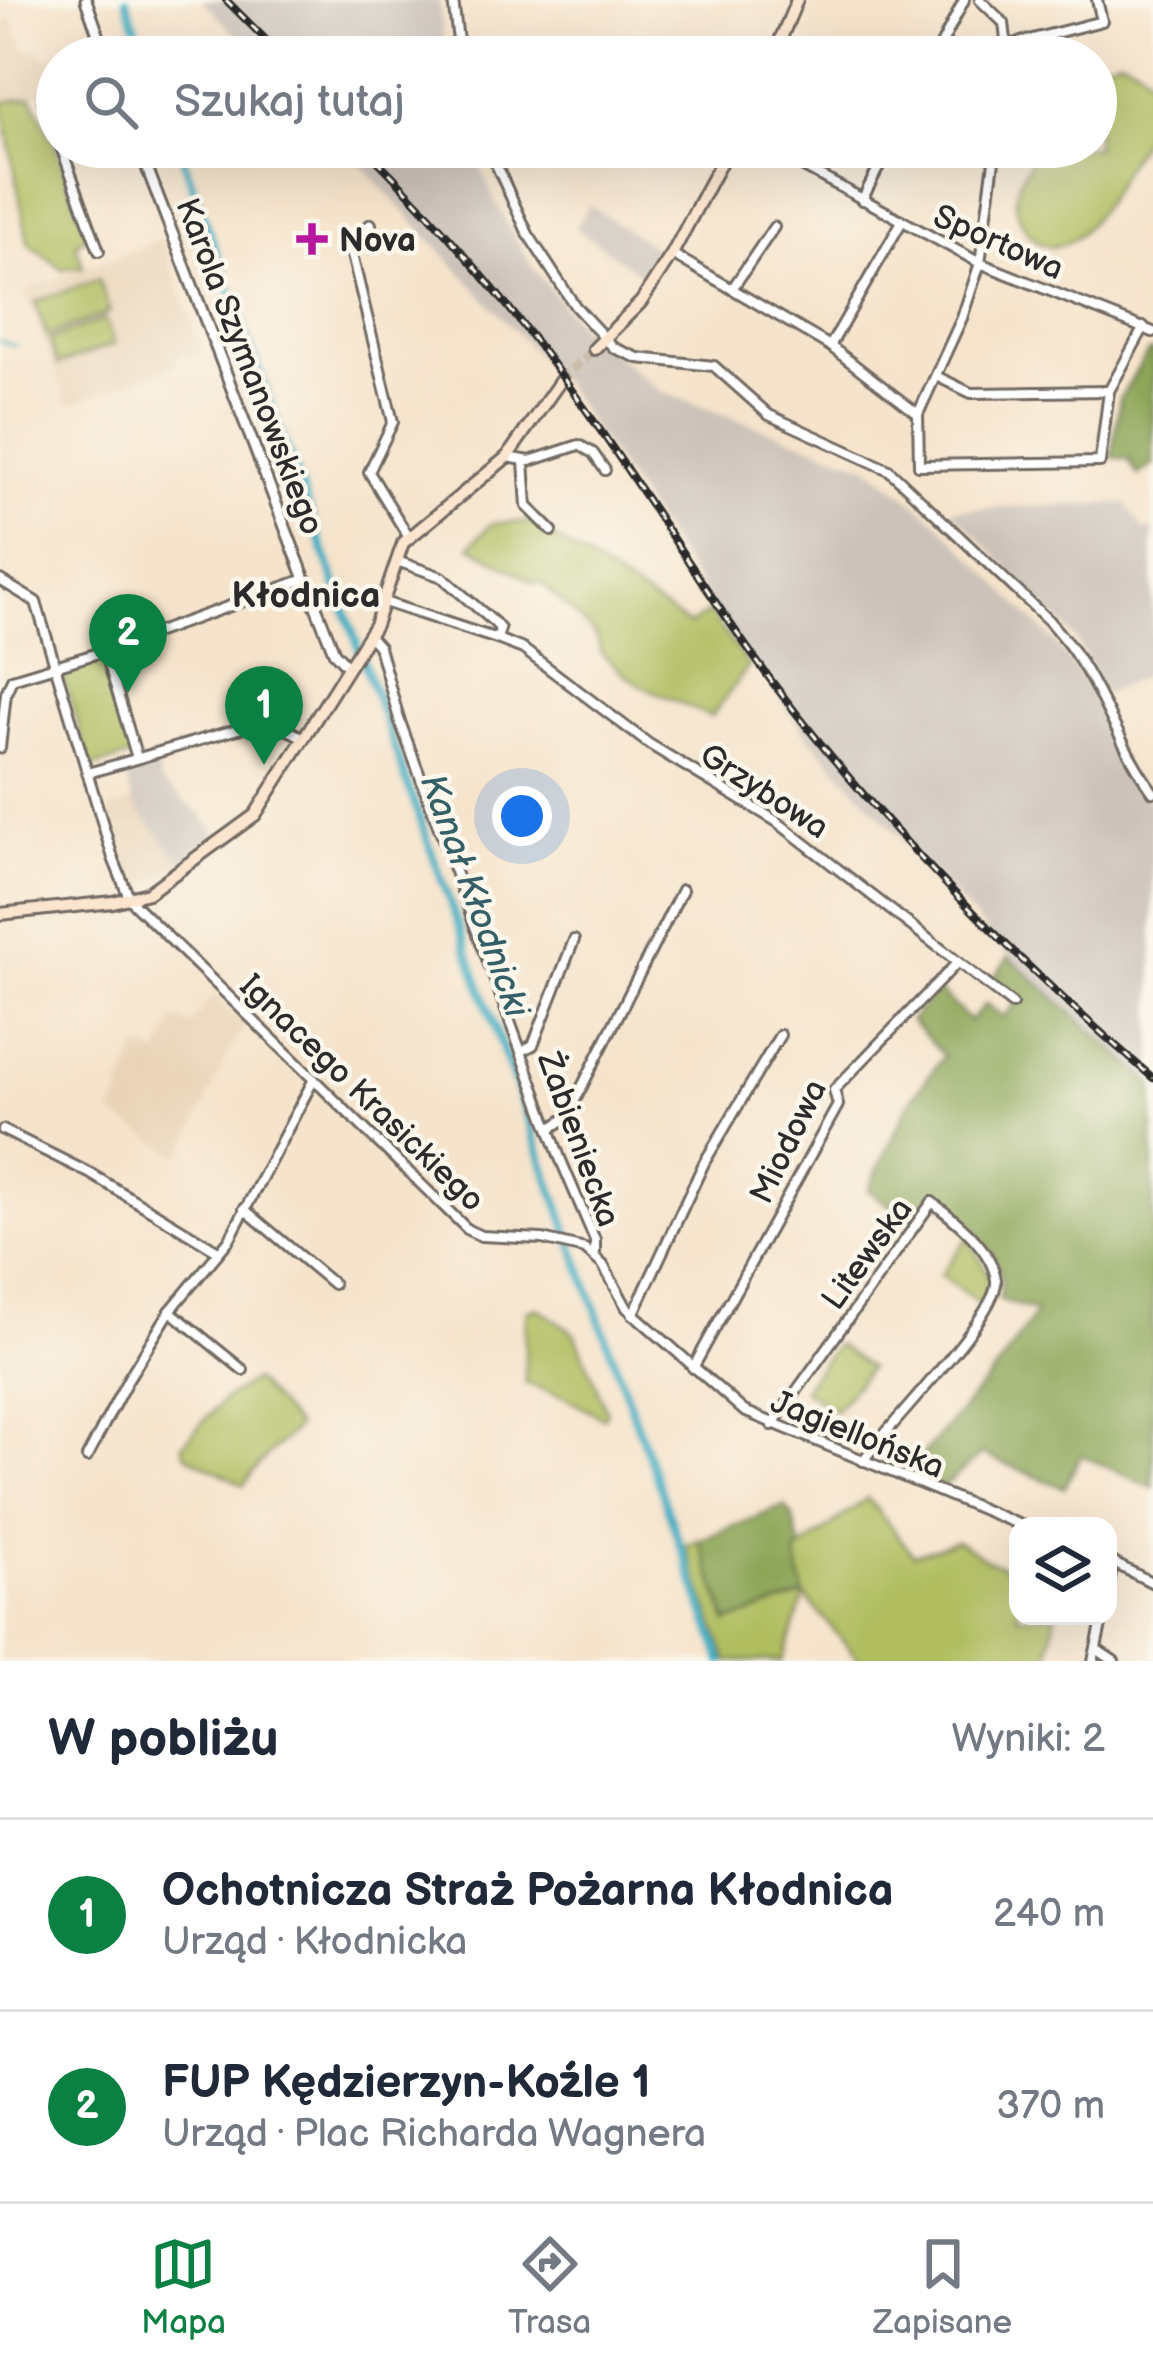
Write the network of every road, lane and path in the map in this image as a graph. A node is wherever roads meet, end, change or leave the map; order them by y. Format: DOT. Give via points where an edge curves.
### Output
graph roads {
  1 [pos="86,0"];
  2 [pos="453,0"];
  3 [pos="797,0"];
  4 [pos="964,0"];
  5 [pos="980,0"];
  6 [pos="1097,0"];
  7 [pos="99,36"];
  8 [pos="457,36"];
  9 [pos="782,36"];
  10 [pos="945,36"];
  11 [pos="1007,36"];
  12 [pos="1044,36"];
  13 [pos="69,168"];
  14 [pos="147,168"];
  15 [pos="497,168"];
  16 [pos="718,168"];
  17 [pos="805,168"];
  18 [pos="878,168"];
  19 [pos="993,168"];
  20 [pos="862,200"];
  21 [pos="902,223"];
  22 [pos="371,224"];
  23 [pos="774,227"];
  24 [pos="99,251"];
  25 [pos="672,254"];
  26 [pos="980,263"];
  27 [pos="732,289"];
  28 [pos="1148,330"];
  29 [pos="606,338"];
  30 [pos="830,346"];
  31 [pos="594,349"];
  32 [pos="936,376"];
  33 [pos="561,380"];
  34 [pos="1108,391"];
  35 [pos="918,414"];
  36 [pos="506,457"];
  37 [pos="524,461"];
  38 [pos="919,465"];
  39 [pos="605,470"];
  40 [pos="907,484"];
  41 [pos="552,531"];
  42 [pos="408,536"];
  43 [pos="397,561"];
  44 [pos="304,579"];
  45 [pos="0,580"];
  46 [pos="384,602"];
  47 [pos="367,638"];
  48 [pos="497,639"];
  49 [pos="105,651"];
  50 [pos="351,661"];
  51 [pos="56,667"];
  52 [pos="304,738"];
  53 [pos="0,748"];
  54 [pos="137,758"];
  55 [pos="88,773"];
  56 [pos="1153,792"];
  57 [pos="682,890"];
  58 [pos="130,899"];
  59 [pos="0,914"];
  60 [pos="574,940"];
  61 [pos="958,962"];
  62 [pos="1012,1004"];
  63 [pos="780,1035"];
  64 [pos="522,1051"];
  65 [pos="314,1079"];
  66 [pos="3,1130"];
  67 [pos="550,1130"];
  68 [pos="244,1209"];
  69 [pos="218,1250"];
  70 [pos="590,1252"];
  71 [pos="333,1285"];
  72 [pos="170,1311"];
  73 [pos="633,1315"];
  74 [pos="693,1368"];
  75 [pos="243,1370"];
  76 [pos="772,1425"];
  77 [pos="87,1456"];
  78 [pos="863,1461"];
  79 [pos="1009,1520"];
  80 [pos="1117,1564"];
  81 [pos="1153,1583"];
  82 [pos="1100,1625"];
  83 [pos="1096,1649"];
  84 [pos="1094,1661"];
  85 [pos="1114,1661"];
  1 -- 7 [label="street"];
  2 -- 8 [label="street"];
  3 -- 9 [label="main road"];
  4 -- 10 [label="street"];
  5 -- 11 [label="street"];
  6 -- 12 [label="street" via="1102,21"];
  13 -- 24 [label="street"];
  14 -- 44 [label="street, Karola Szymanowskiego"];
  15 -- 29 [label="street" via="527,234"];
  16 -- 25 [label="main road"];
  17 -- 20 [label="street, Sportowa"];
  18 -- 20 [label="street"];
  19 -- 26 [label="street"];
  20 -- 21 [label="street, Sportowa"];
  21 -- 26 [label="street, Sportowa"];
  21 -- 30 [label="street"];
  22 -- 42 [label="street" via="354,236 351,250 393,422 369,472"];
  23 -- 27 [label="street"];
  25 -- 27 [label="street"];
  25 -- 29 [label="main road"];
  26 -- 28 [label="street, Sportowa"];
  26 -- 32 [label="street"];
  27 -- 30 [label="street"];
  28 -- 34 [label="street"];
  29 -- 31 [label="main road"];
  29 -- 40 [label="street" via="638,358 714,366 769,415"];
  30 -- 35 [label="street"];
  32 -- 34 [label="street" via="971,393"];
  32 -- 35 [label="street"];
  33 -- 36 [label="main road"];
  34 -- 38 [label="street" via="1100,462"];
  35 -- 38 [label="street"];
  36 -- 37 [label="street"];
  36 -- 42 [label="main road"];
  37 -- 39 [label="street" via="579,445"];
  37 -- 41 [label="street" via="527,506"];
  38 -- 40 [label="street"];
  40 -- 56 [label="street" via="1069,645"];
  42 -- 43 [label="main road"];
  43 -- 46 [label="main road"];
  43 -- 48 [label="street, Grzybowa" via="442,577 495,622"];
  44 -- 49 [label="street"];
  44 -- 50 [label="street, Karola Szymanowskiego" via="334,652"];
  45 -- 51 [label="street" via="36,602"];
  46 -- 47 [label="main road"];
  46 -- 48 [label="street, Grzybowa"];
  47 -- 50 [label="main road"];
  47 -- 64 [label="street, Żabieniecka" via="379,647"];
  48 -- 61 [label="street, Grzybowa" via="776,821"];
  49 -- 51 [label="street"];
  49 -- 54 [label="street"];
  50 -- 52 [label="main road"];
  51 -- 53 [label="street" via="12,679"];
  51 -- 55 [label="street"];
  52 -- 54 [label="street" via="268,720"];
  52 -- 58 [label="main road" via="255,815"];
  54 -- 55 [label="street"];
  55 -- 58 [label="street"];
  57 -- 67 [label="street" via="566,1118"];
  58 -- 59 [label="main road"];
  58 -- 65 [label="street, Ignacego Krasickiego"];
  60 -- 64 [label="street" via="533,1045"];
  61 -- 62 [label="street, Grzybowa"];
  61 -- 74 [label="street, Miodowa" via="834,1090 838,1105"];
  63 -- 73 [label="street" via="704,1163"];
  64 -- 67 [label="street, Żabieniecka"];
  65 -- 68 [label="street"];
  65 -- 70 [label="street, Ignacego Krasickiego" via="468,1230"];
  66 -- 69 [label="street"];
  67 -- 70 [label="street, Żabieniecka" via="595,1240"];
  68 -- 69 [label="street"];
  68 -- 71 [label="street"];
  69 -- 72 [label="street"];
  70 -- 73 [label="street, Jagiellońska"];
  72 -- 75 [label="street"];
  72 -- 77 [label="street"];
  73 -- 74 [label="street, Jagiellońska"];
  74 -- 76 [label="street, Jagiellońska"];
  76 -- 78 [label="street, Jagiellońska"];
  76 -- 78 [label="street, Litewska" via="932,1202 974,1237 996,1292"];
  78 -- 79 [label="street, Jagiellońska"];
  80 -- 81 [label="street"];
  82 -- 83 [label="street"];
  83 -- 84 [label="street"];
  83 -- 85 [label="street"];
}
